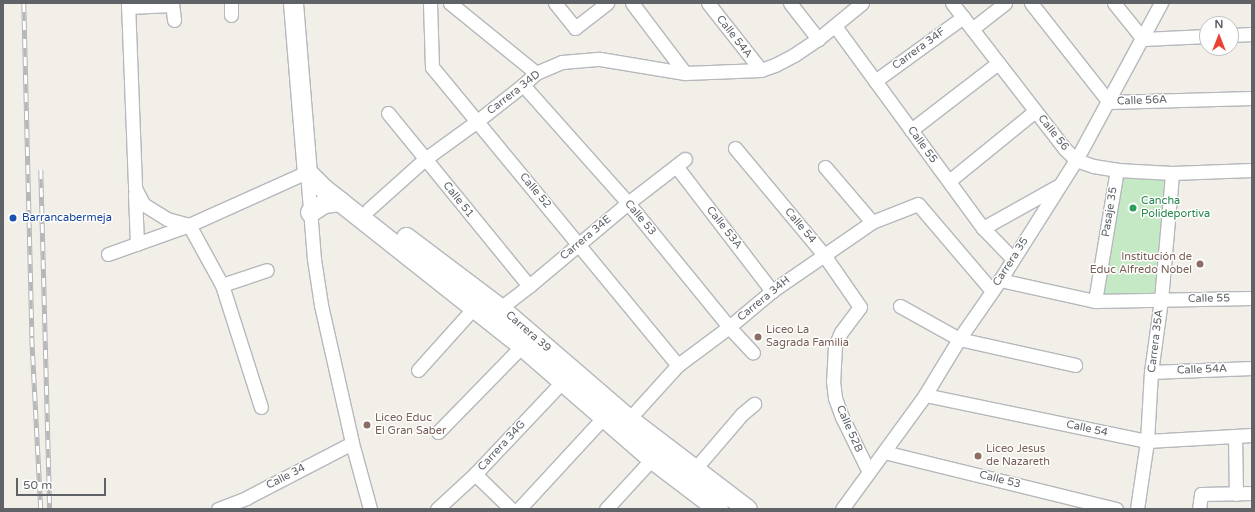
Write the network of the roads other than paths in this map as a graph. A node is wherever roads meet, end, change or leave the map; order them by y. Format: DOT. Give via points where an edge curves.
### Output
graph roads {
  1 [pos="293,3"];
  2 [pos="430,3"];
  3 [pos="450,3"];
  4 [pos="555,3"];
  5 [pos="607,3"];
  6 [pos="632,3"];
  7 [pos="708,3"];
  8 [pos="790,3"];
  9 [pos="862,3"];
  10 [pos="952,3"];
  11 [pos="1005,3"];
  12 [pos="1031,3"];
  13 [pos="1114,3"];
  14 [pos="1161,3"];
  15 [pos="172,4"];
  16 [pos="128,5"];
  17 [pos="963,17"];
  18 [pos="174,20"];
  19 [pos="835,26"];
  20 [pos="972,29"];
  21 [pos="1252,34"];
  22 [pos="1239,35"];
  23 [pos="1199,36"];
  24 [pos="818,39"];
  25 [pos="1142,39"];
  26 [pos="998,63"];
  27 [pos="761,70"];
  28 [pos="536,73"];
  29 [pos="685,73"];
  30 [pos="875,81"];
  31 [pos="523,86"];
  32 [pos="1252,98"];
  33 [pos="1109,102"];
  34 [pos="1035,111"];
  35 [pos="388,113"];
  36 [pos="476,122"];
  37 [pos="912,130"];
  38 [pos="735,148"];
  39 [pos="425,159"];
  40 [pos="1076,160"];
  41 [pos="680,162"];
  42 [pos="306,165"];
  43 [pos="825,167"];
  44 [pos="1116,170"];
  45 [pos="1252,170"];
  46 [pos="1172,173"];
  47 [pos="949,181"];
  48 [pos="1060,185"];
  49 [pos="134,188"];
  50 [pos="340,201"];
  51 [pos="628,203"];
  52 [pos="369,209"];
  53 [pos="310,212"];
  54 [pos="872,222"];
  55 [pos="190,225"];
  56 [pos="983,228"];
  57 [pos="137,244"];
  58 [pos="579,244"];
  59 [pos="108,254"];
  60 [pos="824,255"];
  61 [pos="1013,259"];
  62 [pos="267,270"];
  63 [pos="1000,280"];
  64 [pos="222,285"];
  65 [pos="529,286"];
  66 [pos="772,291"];
  67 [pos="992,291"];
  68 [pos="1252,298"];
  69 [pos="1161,300"];
  70 [pos="1095,302"];
  71 [pos="900,306"];
  72 [pos="486,307"];
  73 [pos="860,307"];
  74 [pos="729,328"];
  75 [pos="959,339"];
  76 [pos="522,346"];
  77 [pos="753,353"];
  78 [pos="678,365"];
  79 [pos="1076,365"];
  80 [pos="1252,368"];
  81 [pos="418,370"];
  82 [pos="1151,372"];
  83 [pos="563,381"];
  84 [pos="925,395"];
  85 [pos="754,404"];
  86 [pos="261,407"];
  87 [pos="603,418"];
  88 [pos="629,419"];
  89 [pos="438,432"];
  90 [pos="1252,435"];
  91 [pos="1235,436"];
  92 [pos="1147,441"];
  93 [pos="352,443"];
  94 [pos="884,452"];
  95 [pos="652,459"];
  96 [pos="694,470"];
  97 [pos="869,472"];
  98 [pos="475,474"];
  99 [pos="1252,493"];
  100 [pos="1236,494"];
  101 [pos="247,503"];
  102 [pos="713,503"];
  103 [pos="218,509"];
  104 [pos="370,509"];
  105 [pos="437,509"];
  106 [pos="511,509"];
  107 [pos="519,509"];
  108 [pos="606,509"];
  109 [pos="747,509"];
  110 [pos="842,509"];
  111 [pos="1116,509"];
  112 [pos="1137,509"];
  113 [pos="1199,509"];
  1 -- 42 [label="main road"];
  2 -- 36 [label="street, Calle 52" via="432,67"];
  3 -- 28 [label="street"];
  4 -- 5 [label="street" via="575,28"];
  6 -- 29 [label="street"];
  7 -- 27 [label="street, Calle 54A"];
  8 -- 24 [label="street"];
  9 -- 19 [label="street"];
  10 -- 17 [label="street, Calle 56"];
  11 -- 20 [label="street"];
  12 -- 33 [label="street, Calle 56A"];
  13 -- 25 [label="street"];
  14 -- 25 [label="street, Carrera 35"];
  15 -- 16 [label="street"];
  15 -- 18 [label="street"];
  16 -- 49 [label="street"];
  17 -- 20 [label="street, Calle 56"];
  17 -- 30 [label="street, Carrera 34F"];
  19 -- 24 [label="street"];
  19 -- 30 [label="street, Calle 55"];
  20 -- 26 [label="street, Calle 56"];
  21 -- 22 [label="street"];
  23 -- 25 [label="street"];
  24 -- 27 [label="street" via="781,62"];
  25 -- 33 [label="street, Carrera 35"];
  26 -- 34 [label="street, Calle 56"];
  26 -- 37 [label="street"];
  27 -- 29 [label="street, Carrera 34D"];
  28 -- 29 [label="street, Carrera 34D" via="562,62 600,59"];
  28 -- 31 [label="street, Carrera 34D"];
  30 -- 37 [label="street, Calle 55"];
  31 -- 36 [label="street, Carrera 34D"];
  31 -- 51 [label="street, Calle 53"];
  32 -- 33 [label="street, Calle 56A"];
  33 -- 40 [label="street, Carrera 35"];
  34 -- 40 [label="street, Calle 56"];
  34 -- 47 [label="street"];
  35 -- 39 [label="street, Calle 51"];
  36 -- 39 [label="street, Carrera 34D"];
  36 -- 58 [label="street, Calle 52"];
  37 -- 47 [label="street, Calle 55"];
  38 -- 60 [label="street, Calle 54"];
  39 -- 52 [label="street, Carrera 34D"];
  39 -- 65 [label="street, Calle 51"];
  40 -- 44 [label="street, Calle 56"];
  40 -- 48 [label="street, Carrera 35"];
  41 -- 51 [label="street, Carrera 34E"];
  41 -- 66 [label="street, Calle 53A"];
  42 -- 50 [label="main road, Carrera 39"];
  42 -- 52 [label="main road, Carrera 39" via="327,177"];
  42 -- 53 [label="street"];
  42 -- 55 [label="street"];
  43 -- 54 [label="street"];
  44 -- 46 [label="street, Calle 56"];
  44 -- 70 [label="street, Pasaje 35"];
  45 -- 46 [label="street, Calle 56"];
  46 -- 69 [label="street, Carrera 35A"];
  47 -- 56 [label="street, Calle 55"];
  48 -- 56 [label="street"];
  48 -- 61 [label="street, Carrera 35"];
  49 -- 55 [label="street" via="143,204 167,219"];
  49 -- 57 [label="street"];
  50 -- 53 [label="main road" via="324,203"];
  50 -- 72 [label="main road, Carrera 39"];
  51 -- 58 [label="street, Carrera 34E"];
  51 -- 74 [label="street, Calle 53"];
  52 -- 72 [label="main road, Carrera 39"];
  53 -- 93 [label="street" via="321,305"];
  54 -- 60 [label="street, Carrera 34H"];
  54 -- 67 [label="street, Carrera 34H" via="918,204"];
  55 -- 57 [label="street"];
  55 -- 64 [label="street"];
  56 -- 61 [label="street, Calle 55"];
  57 -- 59 [label="street"];
  58 -- 65 [label="street, Carrera 34E"];
  58 -- 78 [label="street, Calle 52"];
  60 -- 66 [label="street, Carrera 34H"];
  60 -- 73 [label="street, Calle 54"];
  61 -- 63 [label="street, Carrera 35"];
  62 -- 64 [label="street"];
  63 -- 67 [label="street, Carrera 35"];
  63 -- 70 [label="street, Calle 55"];
  64 -- 86 [label="street"];
  65 -- 72 [label="street, Carrera 34E"];
  66 -- 74 [label="street, Carrera 34H"];
  67 -- 75 [label="street, Carrera 35"];
  68 -- 69 [label="street, Calle 55"];
  69 -- 70 [label="street, Calle 55"];
  69 -- 82 [label="street, Carrera 35A"];
  71 -- 75 [label="street"];
  72 -- 76 [label="main road, Carrera 39"];
  72 -- 81 [label="street, Carrera 34E"];
  72 -- 88 [label="main road, Carrera 39"];
  73 -- 97 [label="street, Calle 52B" via="841,332 835,346 833,381 835,398 842,417"];
  74 -- 77 [label="street, Calle 53"];
  74 -- 78 [label="street, Carrera 34H"];
  75 -- 79 [label="street"];
  75 -- 84 [label="street, Carrera 35"];
  76 -- 83 [label="main road, Carrera 39"];
  76 -- 89 [label="street"];
  78 -- 88 [label="street, Carrera 34H"];
  80 -- 82 [label="street, Calle 54A"];
  82 -- 92 [label="street, Carrera 35A"];
  83 -- 87 [label="main road, Carrera 39"];
  83 -- 98 [label="street, Carrera 34G"];
  84 -- 92 [label="street, Calle 54"];
  84 -- 94 [label="street, Carrera 35"];
  85 -- 96 [label="street" via="742,414"];
  87 -- 95 [label="main road, Carrera 39"];
  87 -- 107 [label="street"];
  88 -- 96 [label="main road, Carrera 39"];
  90 -- 91 [label="street, Calle 54"];
  91 -- 92 [label="street, Calle 54"];
  91 -- 100 [label="street"];
  92 -- 112 [label="street, Carrera 35A"];
  93 -- 101 [label="street, Calle 34"];
  93 -- 104 [label="street"];
  94 -- 97 [label="street, Carrera 35"];
  94 -- 111 [label="street, Calle 53"];
  95 -- 102 [label="main road, Carrera 39"];
  95 -- 108 [label="street"];
  96 -- 102 [label="main road, Carrera 39"];
  97 -- 110 [label="street, Carrera 35"];
  98 -- 105 [label="street, Carrera 34G"];
  98 -- 106 [label="street"];
  99 -- 100 [label="street"];
  100 -- 113 [label="street" via="1201,494"];
  101 -- 103 [label="street, Calle 34"];
  102 -- 109 [label="main road, Carrera 39"];
}
